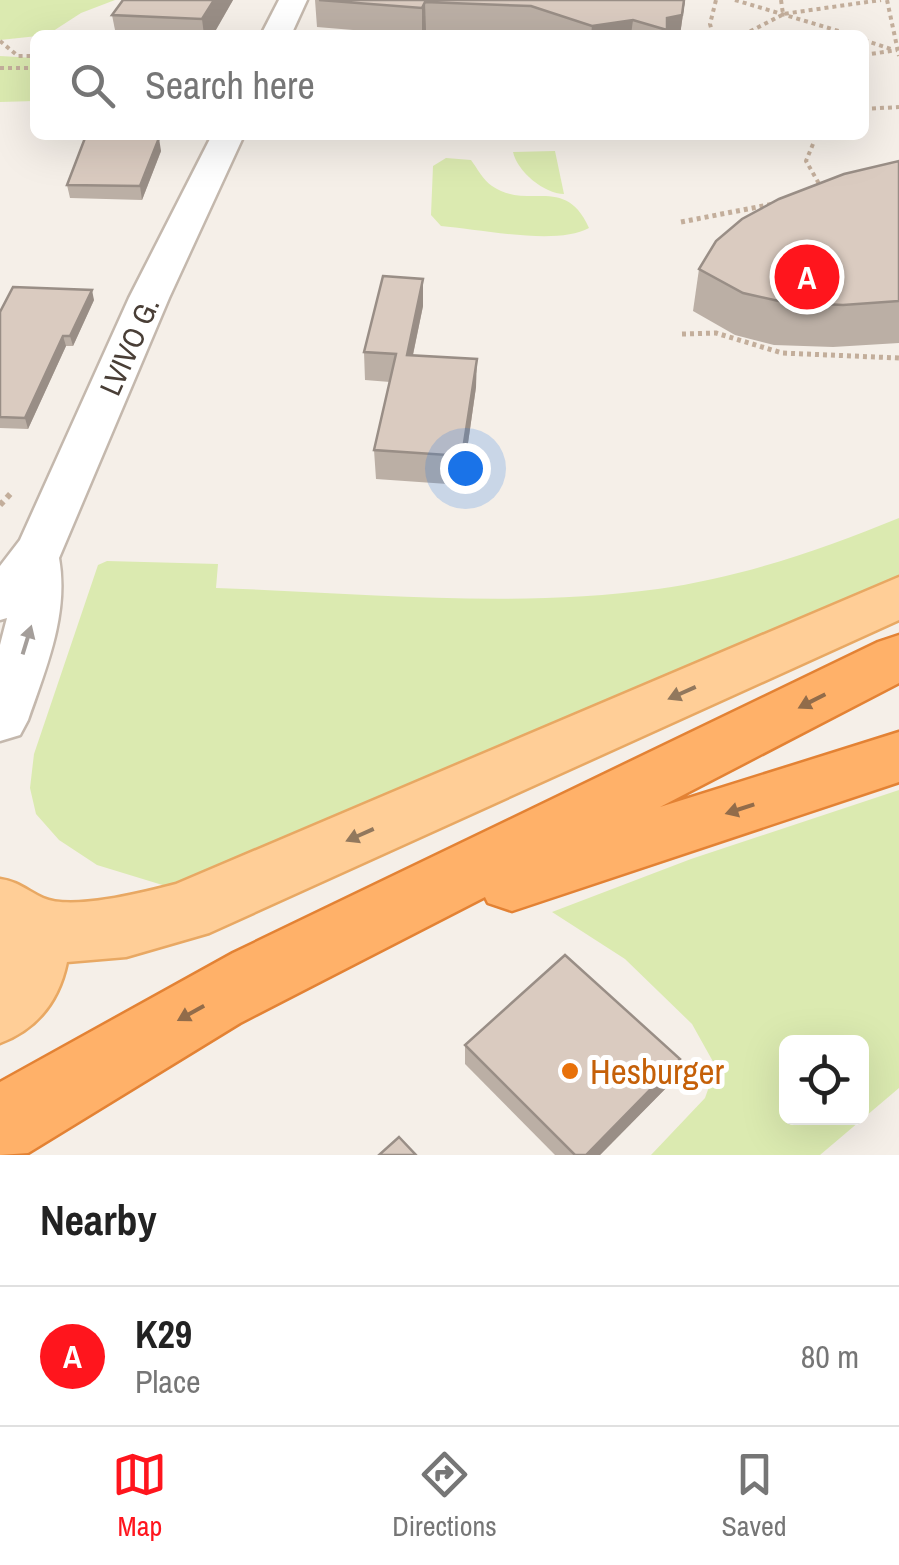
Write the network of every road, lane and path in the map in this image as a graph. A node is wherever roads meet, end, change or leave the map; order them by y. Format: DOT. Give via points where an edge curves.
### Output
graph roads {
  1 [pos="294,0"];
  2 [pos="716,0"];
  3 [pos="735,0"];
  4 [pos="781,0"];
  5 [pos="886,0"];
  6 [pos="899,2"];
  7 [pos="783,14"];
  8 [pos="279,30"];
  9 [pos="712,30"];
  10 [pos="752,30"];
  11 [pos="836,30"];
  12 [pos="0,42"];
  13 [pos="869,42"];
  14 [pos="898,52"];
  15 [pos="869,55"];
  16 [pos="30,56"];
  17 [pos="0,68"];
  18 [pos="30,68"];
  19 [pos="899,108"];
  20 [pos="869,109"];
  21 [pos="226,140"];
  22 [pos="812,144"];
  23 [pos="824,194"];
  24 [pos="788,201"];
  25 [pos="681,222"];
  26 [pos="682,334"];
  27 [pos="899,358"];
  28 [pos="35,559"];
  29 [pos="899,598"];
  30 [pos="0,602"];
  31 [pos="899,657"];
  32 [pos="0,720"];
  33 [pos="899,757"];
  34 [pos="7,912"];
  35 [pos="349,933"];
  36 [pos="0,1010"];
  37 [pos="0,1126"];
  1 -- 8 [label="street"];
  2 -- 9 [label="path"];
  3 -- 7 [label="path"];
  4 -- 7 [label="path"];
  5 -- 6 [label="path"];
  5 -- 7 [label="path"];
  5 -- 14 [label="path"];
  7 -- 10 [label="path"];
  7 -- 11 [label="path"];
  12 -- 16 [label="path" via="18,56"];
  13 -- 14 [label="path"];
  14 -- 15 [label="path"];
  17 -- 18 [label="path"];
  19 -- 20 [label="path"];
  21 -- 28 [label="street, LVIVO G."];
  22 -- 23 [label="path" via="806,161"];
  24 -- 25 [label="path"];
  26 -- 27 [label="path" via="716,333 782,353"];
  28 -- 30 [label="street, LVIVO G."];
  32 -- 28 [label="street, LVIVO G., one-way" via="30,633 40,586"];
  29 -- 34 [label="main road, one-way" via="185,912 110,932 69,934"];
  31 -- 35 [label="highway, one-way"];
  33 -- 35 [label="highway, one-way"];
  34 -- 36 [label="main road" via="34,946 22,988"];
  35 -- 37 [label="highway, one-way" via="276,966"];
}
